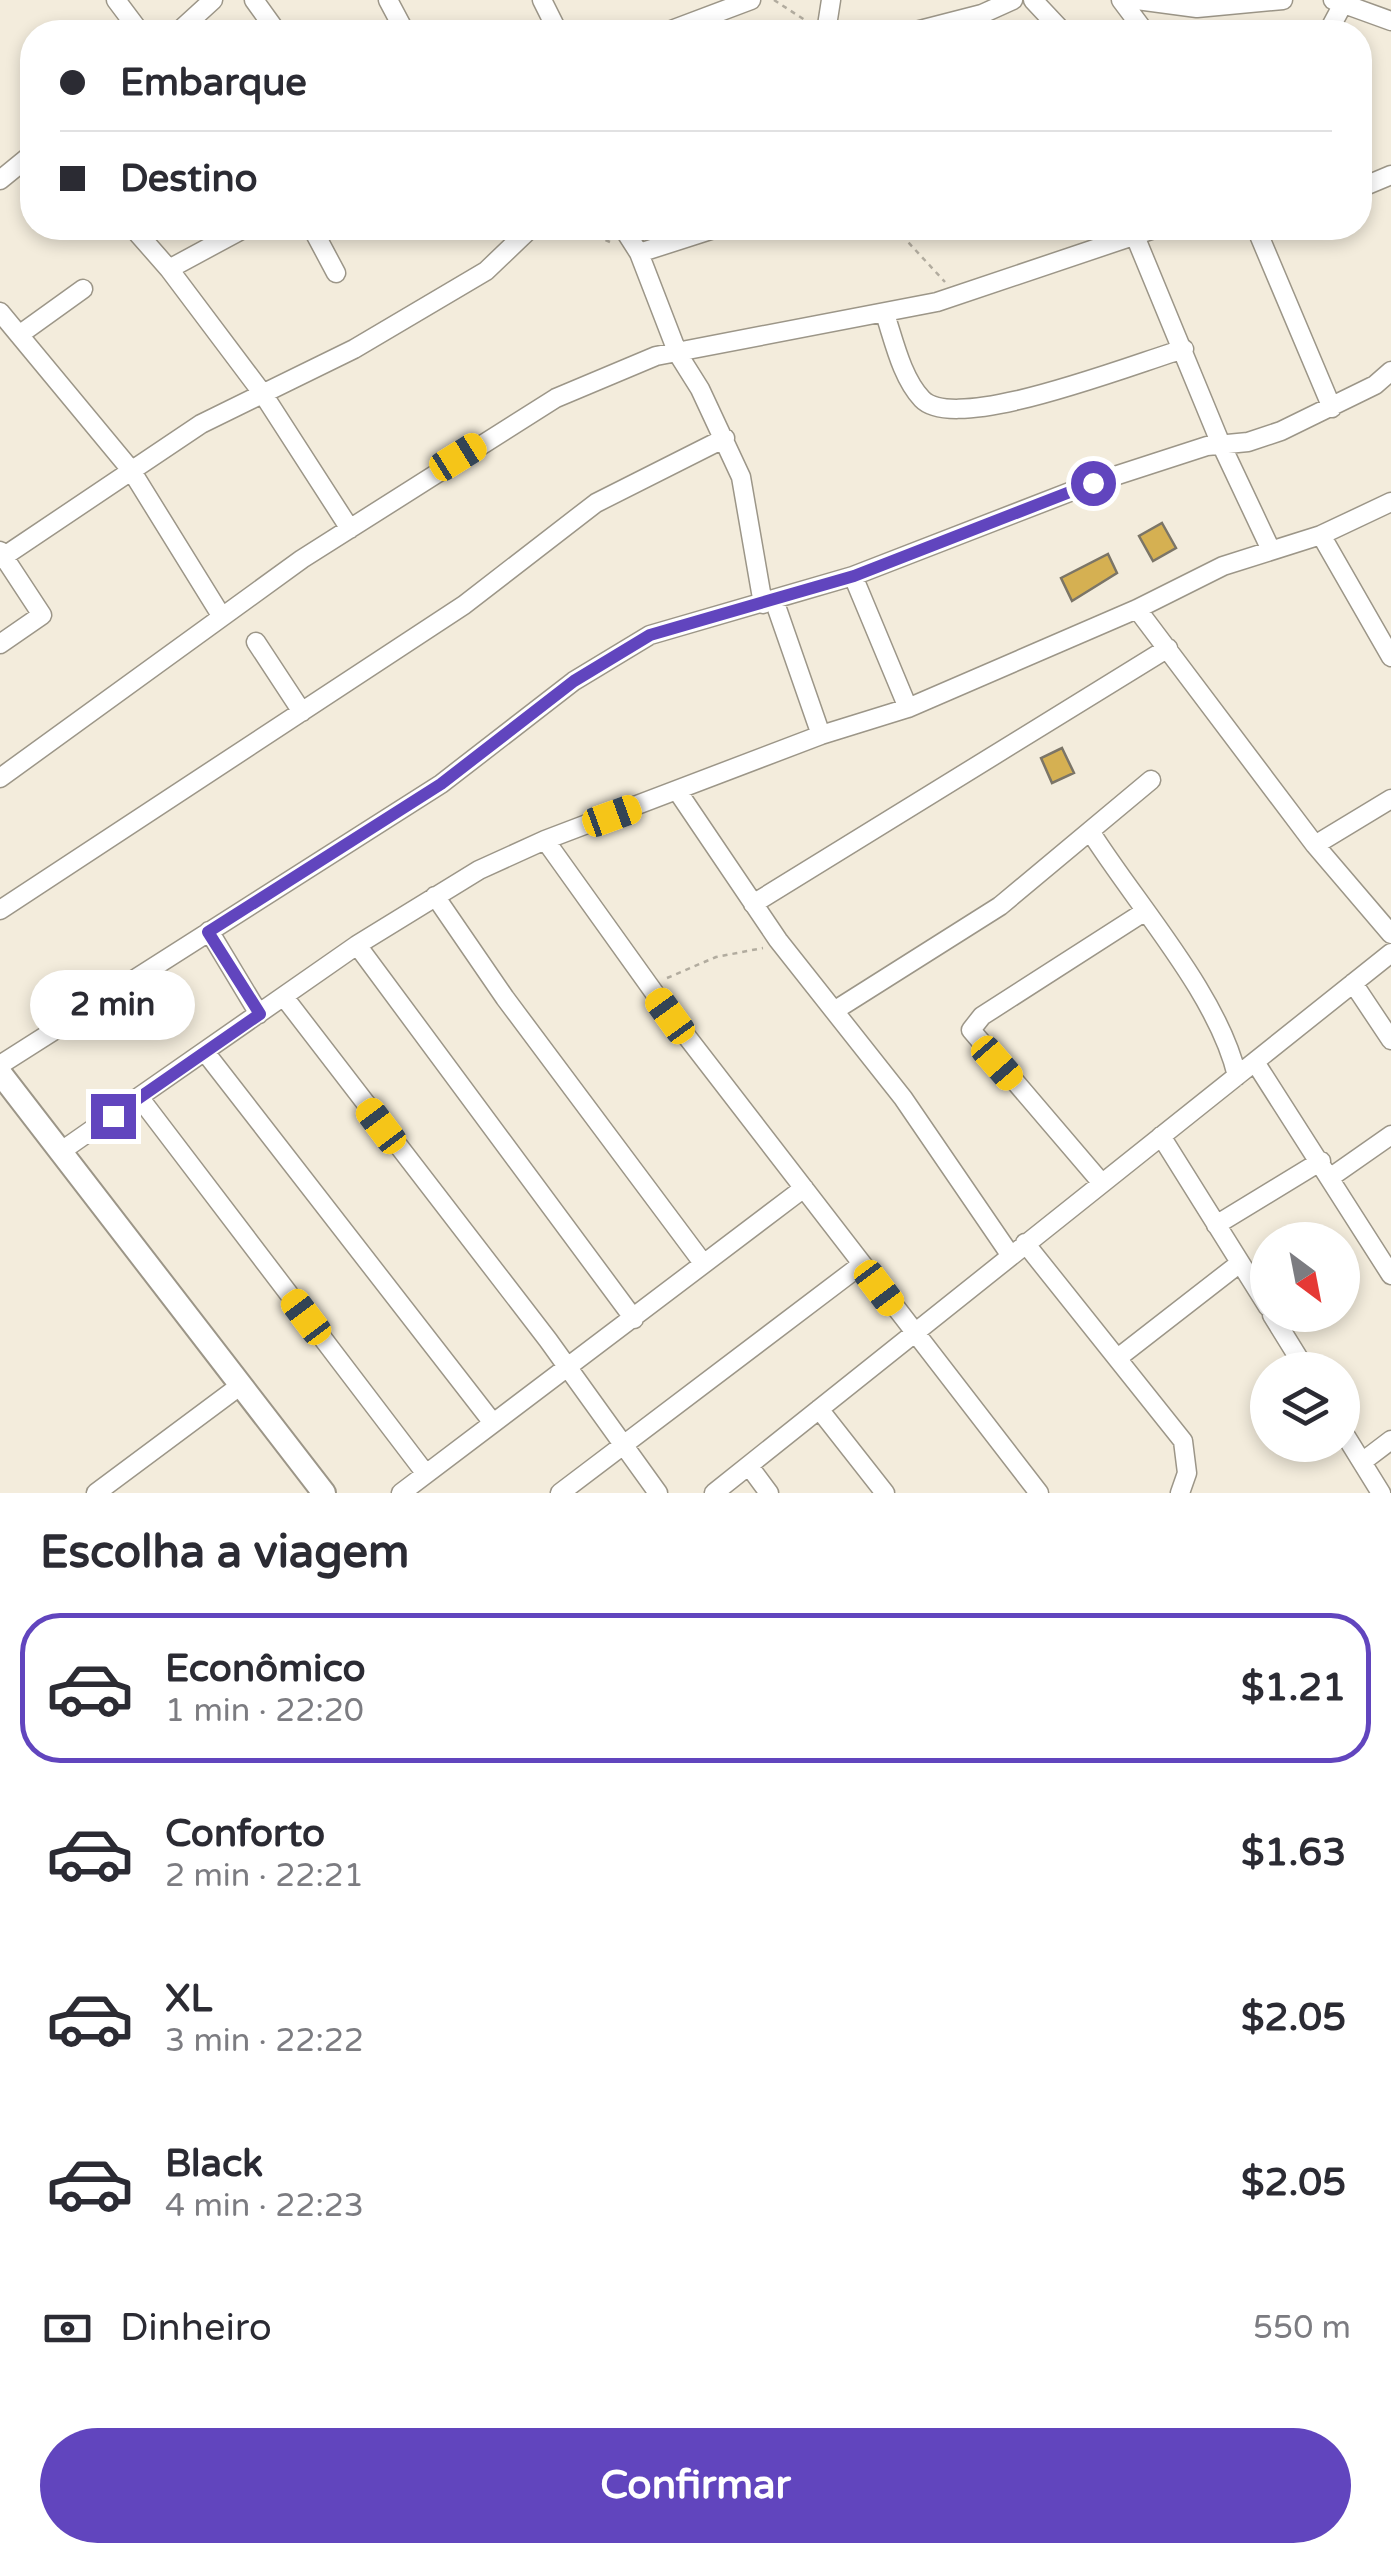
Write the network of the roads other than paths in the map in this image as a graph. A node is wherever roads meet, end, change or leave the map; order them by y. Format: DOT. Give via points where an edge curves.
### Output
graph roads {
  1 [pos="213,0"];
  2 [pos="751,0"];
  3 [pos="1013,0"];
  4 [pos="1032,0"];
  5 [pos="1121,0"];
  6 [pos="1136,0"];
  7 [pos="1282,0"];
  8 [pos="1384,0"];
  9 [pos="1338,2"];
  10 [pos="1391,11"];
  11 [pos="191,20"];
  12 [pos="698,20"];
  13 [pos="959,20"];
  14 [pos="1051,20"];
  15 [pos="1137,20"];
  16 [pos="1391,22"];
  17 [pos="20,164"];
  18 [pos="0,180"];
  19 [pos="144,240"];
  20 [pos="222,240"];
  21 [pos="318,240"];
  22 [pos="518,240"];
  23 [pos="631,240"];
  24 [pos="681,240"];
  25 [pos="1123,240"];
  26 [pos="1137,240"];
  27 [pos="1261,240"];
  28 [pos="640,253"];
  29 [pos="169,269"];
  30 [pos="336,273"];
  31 [pos="83,289"];
  32 [pos="0,312"];
  33 [pos="885,314"];
  34 [pos="19,335"];
  35 [pos="1184,349"];
  36 [pos="678,354"];
  37 [pos="1391,372"];
  38 [pos="262,394"];
  39 [pos="1332,408"];
  40 [pos="724,438"];
  41 [pos="1220,442"];
  42 [pos="131,470"];
  43 [pos="1391,502"];
  44 [pos="350,529"];
  45 [pos="1321,536"];
  46 [pos="1270,548"];
  47 [pos="1,555"];
  48 [pos="854,576"];
  49 [pos="768,602"];
  50 [pos="1137,609"];
  51 [pos="222,617"];
  52 [pos="256,642"];
  53 [pos="0,644"];
  54 [pos="1168,648"];
  55 [pos="1391,657"];
  56 [pos="908,708"];
  57 [pos="302,712"];
  58 [pos="821,735"];
  59 [pos="0,778"];
  60 [pos="1150,780"];
  61 [pos="678,792"];
  62 [pos="1391,799"];
  63 [pos="1090,831"];
  64 [pos="545,840"];
  65 [pos="1315,845"];
  66 [pos="435,896"];
  67 [pos="754,904"];
  68 [pos="0,910"];
  69 [pos="1144,912"];
  70 [pos="208,932"];
  71 [pos="1391,934"];
  72 [pos="356,945"];
  73 [pos="1391,952"];
  74 [pos="1352,983"];
  75 [pos="284,997"];
  76 [pos="837,1009"];
  77 [pos="260,1014"];
  78 [pos="1391,1040"];
  79 [pos="205,1052"];
  80 [pos="1256,1062"];
  81 [pos="0,1069"];
  82 [pos="1237,1076"];
  83 [pos="139,1097"];
  84 [pos="1391,1135"];
  85 [pos="1161,1136"];
  86 [pos="60,1152"];
  87 [pos="1326,1169"];
  88 [pos="1100,1181"];
  89 [pos="804,1188"];
  90 [pos="1216,1225"];
  91 [pos="1017,1248"];
  92 [pos="1240,1262"];
  93 [pos="703,1263"];
  94 [pos="861,1265"];
  95 [pos="1391,1275"];
  96 [pos="1250,1278"];
  97 [pos="634,1319"];
  98 [pos="914,1333"];
  99 [pos="1120,1358"];
  100 [pos="567,1367"];
  101 [pos="240,1385"];
  102 [pos="819,1409"];
  103 [pos="493,1423"];
  104 [pos="1391,1440"];
  105 [pos="624,1446"];
  106 [pos="1360,1459"];
  107 [pos="1362,1462"];
  108 [pos="748,1466"];
  109 [pos="426,1474"];
  110 [pos="96,1493"];
  111 [pos="324,1493"];
  112 [pos="402,1493"];
  113 [pos="560,1493"];
  114 [pos="658,1493"];
  115 [pos="714,1493"];
  116 [pos="769,1493"];
  117 [pos="885,1493"];
  118 [pos="1039,1493"];
  119 [pos="1180,1493"];
  120 [pos="1381,1493"];
  1 -- 11 [label="street"];
  2 -- 12 [label="street"];
  3 -- 13 [label="street"];
  4 -- 14 [label="street"];
  5 -- 15 [label="street"];
  6 -- 7 [label="street" via="1197,8"];
  8 -- 10 [label="street"];
  9 -- 16 [label="street"];
  17 -- 18 [label="street"];
  19 -- 29 [label="street"];
  20 -- 29 [label="street"];
  21 -- 30 [label="street"];
  22 -- 38 [label="street" via="486,271"];
  23 -- 28 [label="street"];
  24 -- 28 [label="street"];
  25 -- 33 [label="street"];
  26 -- 35 [label="street"];
  27 -- 39 [label="street"];
  28 -- 36 [label="street"];
  29 -- 38 [label="street"];
  31 -- 34 [label="street"];
  32 -- 34 [label="street"];
  33 -- 35 [label="street" via="906,372 936,408 992,408"];
  33 -- 36 [label="street"];
  34 -- 42 [label="street"];
  35 -- 41 [label="street"];
  36 -- 40 [label="street"];
  36 -- 44 [label="street" via="622,368 556,398"];
  37 -- 39 [label="street"];
  38 -- 42 [label="street"];
  38 -- 44 [label="street"];
  39 -- 41 [label="street" via="1248,442"];
  40 -- 49 [label="street" via="740,477"];
  40 -- 57 [label="street" via="596,503 464,604"];
  41 -- 46 [label="street"];
  41 -- 48 [label="street" via="1093,483"];
  42 -- 47 [label="street"];
  42 -- 51 [label="street"];
  43 -- 45 [label="street"];
  44 -- 51 [label="street"];
  45 -- 46 [label="street"];
  45 -- 55 [label="street"];
  46 -- 50 [label="street"];
  47 -- 53 [label="street" via="42,615"];
  48 -- 49 [label="street"];
  48 -- 56 [label="street"];
  49 -- 58 [label="street"];
  49 -- 70 [label="street" via="696,619 616,652 461,771"];
  50 -- 54 [label="street"];
  50 -- 56 [label="street"];
  51 -- 59 [label="street"];
  52 -- 57 [label="street"];
  54 -- 65 [label="street"];
  54 -- 67 [label="street"];
  56 -- 58 [label="street"];
  57 -- 68 [label="street"];
  58 -- 61 [label="street"];
  60 -- 63 [label="street"];
  61 -- 64 [label="street"];
  61 -- 67 [label="street"];
  62 -- 65 [label="street"];
  63 -- 69 [label="street"];
  63 -- 76 [label="street" via="1000,906"];
  64 -- 66 [label="street"];
  64 -- 89 [label="street"];
  65 -- 71 [label="street"];
  66 -- 72 [label="street"];
  66 -- 93 [label="street"];
  67 -- 76 [label="street"];
  69 -- 82 [label="street" via="1223,1030"];
  69 -- 88 [label="street" via="982,1016 971,1030"];
  70 -- 77 [label="street"];
  70 -- 81 [label="street"];
  72 -- 75 [label="street"];
  72 -- 97 [label="street"];
  73 -- 74 [label="street"];
  74 -- 78 [label="street"];
  74 -- 80 [label="street"];
  75 -- 77 [label="street"];
  75 -- 100 [label="street"];
  76 -- 91 [label="street"];
  77 -- 79 [label="street"];
  79 -- 83 [label="street"];
  79 -- 103 [label="street"];
  80 -- 82 [label="street"];
  80 -- 87 [label="street"];
  81 -- 86 [label="street"];
  82 -- 85 [label="street"];
  83 -- 86 [label="street"];
  83 -- 109 [label="street"];
  84 -- 87 [label="street"];
  85 -- 88 [label="street"];
  85 -- 90 [label="street"];
  86 -- 101 [label="street"];
  87 -- 90 [label="street"];
  87 -- 95 [label="street"];
  88 -- 91 [label="street"];
  89 -- 93 [label="street"];
  89 -- 94 [label="street"];
  90 -- 92 [label="street"];
  91 -- 98 [label="street"];
  91 -- 99 [label="street"];
  92 -- 96 [label="street"];
  92 -- 99 [label="street"];
  93 -- 97 [label="street"];
  94 -- 98 [label="street"];
  94 -- 105 [label="street"];
  97 -- 100 [label="street"];
  98 -- 102 [label="street"];
  98 -- 118 [label="street"];
  99 -- 119 [label="street" via="1183,1441 1187,1473"];
  100 -- 103 [label="street"];
  100 -- 105 [label="street"];
  101 -- 110 [label="street"];
  101 -- 111 [label="street"];
  102 -- 108 [label="street"];
  102 -- 117 [label="street"];
  103 -- 109 [label="street"];
  104 -- 107 [label="street"];
  105 -- 113 [label="street"];
  105 -- 114 [label="street"];
  106 -- 107 [label="street"];
  107 -- 120 [label="street"];
  108 -- 115 [label="street"];
  108 -- 116 [label="street"];
  109 -- 112 [label="street"];
}
